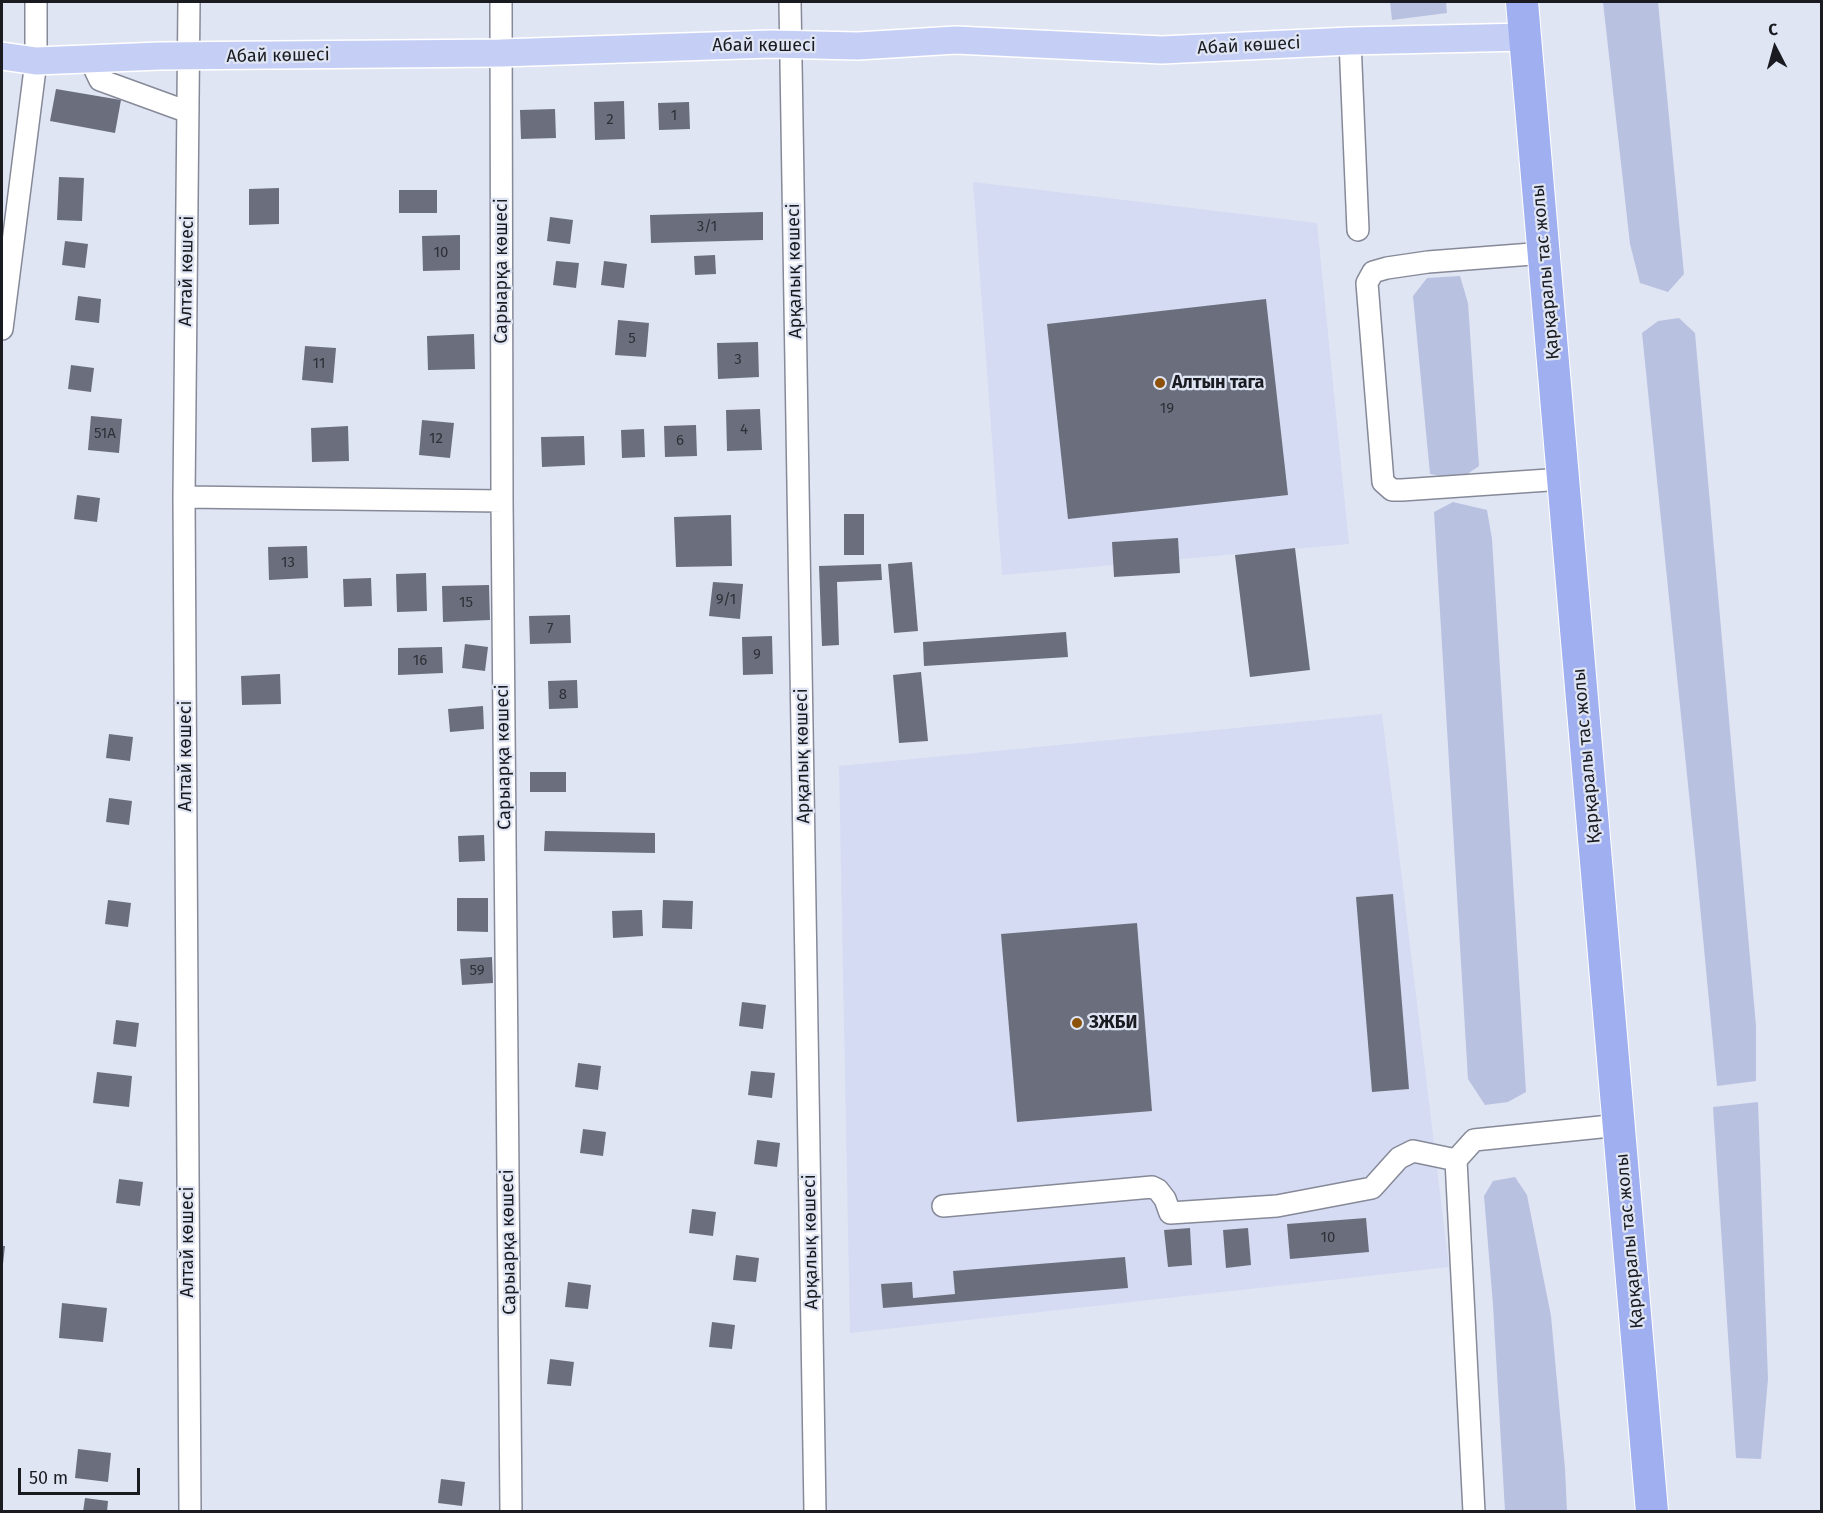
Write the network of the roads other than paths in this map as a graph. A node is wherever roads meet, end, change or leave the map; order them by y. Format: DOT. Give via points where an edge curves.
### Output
graph roads {
  1 [pos="36,2"];
  2 [pos="189,2"];
  3 [pos="501,2"];
  4 [pos="790,2"];
  5 [pos="1522,2"];
  6 [pos="1526,37"];
  7 [pos="1350,41"];
  8 [pos="791,44"];
  9 [pos="501,53"];
  10 [pos="2,56"];
  11 [pos="189,57"];
  12 [pos="90,59"];
  13 [pos="36,61"];
  14 [pos="188,112"];
  15 [pos="1358,230"];
  16 [pos="1545,253"];
  17 [pos="2,329"];
  18 [pos="1563,479"];
  19 [pos="184,497"];
  20 [pos="502,501"];
  21 [pos="1620,1125"];
  22 [pos="1456,1160"];
  23 [pos="943,1206"];
  24 [pos="190,1512"];
  25 [pos="511,1512"];
  26 [pos="815,1512"];
  27 [pos="1474,1512"];
  28 [pos="1652,1512"];
  1 -- 13 [label="street"];
  2 -- 11 [label="street, Алтай көшесі"];
  3 -- 9 [label="street, Сарыарқа көшесі"];
  4 -- 8 [label="street, Арқалық көшесі"];
  5 -- 6 [label="highway, Қарқаралы тас жолы"];
  6 -- 7 [label="main road, Абай көшесі"];
  6 -- 16 [label="highway, Қарқаралы тас жолы"];
  7 -- 8 [label="main road, Абай көшесі" via="1162,50 956,40 858,46"];
  7 -- 15 [label="street"];
  8 -- 9 [label="main road, Абай көшесі"];
  8 -- 26 [label="street, Арқалық көшесі"];
  9 -- 11 [label="main road, Абай көшесі"];
  9 -- 20 [label="street, Сарыарқа көшесі"];
  10 -- 13 [label="main road, Абай көшесі"];
  11 -- 12 [label="main road, Абай көшесі"];
  11 -- 14 [label="street, Алтай көшесі"];
  12 -- 13 [label="main road, Абай көшесі"];
  12 -- 14 [label="street" via="100,80"];
  13 -- 17 [label="street"];
  14 -- 19 [label="street, Алтай көшесі"];
  16 -- 18 [label="highway, Қарқаралы тас жолы"];
  16 -- 18 [label="street" via="1428,261 1372,272 1367,283 1383,482 1392,490"];
  18 -- 21 [label="highway, Қарқаралы тас жолы"];
  19 -- 20 [label="street"];
  19 -- 24 [label="street, Алтай көшесі"];
  20 -- 25 [label="street, Сарыарқа көшесі"];
  21 -- 22 [label="street" via="1474,1140"];
  21 -- 28 [label="highway, Қарқаралы тас жолы"];
  22 -- 23 [label="street" via="1413,1151 1399,1158 1372,1188 1277,1206 1170,1213 1165,1199 1152,1186"];
  22 -- 27 [label="street"];
}
